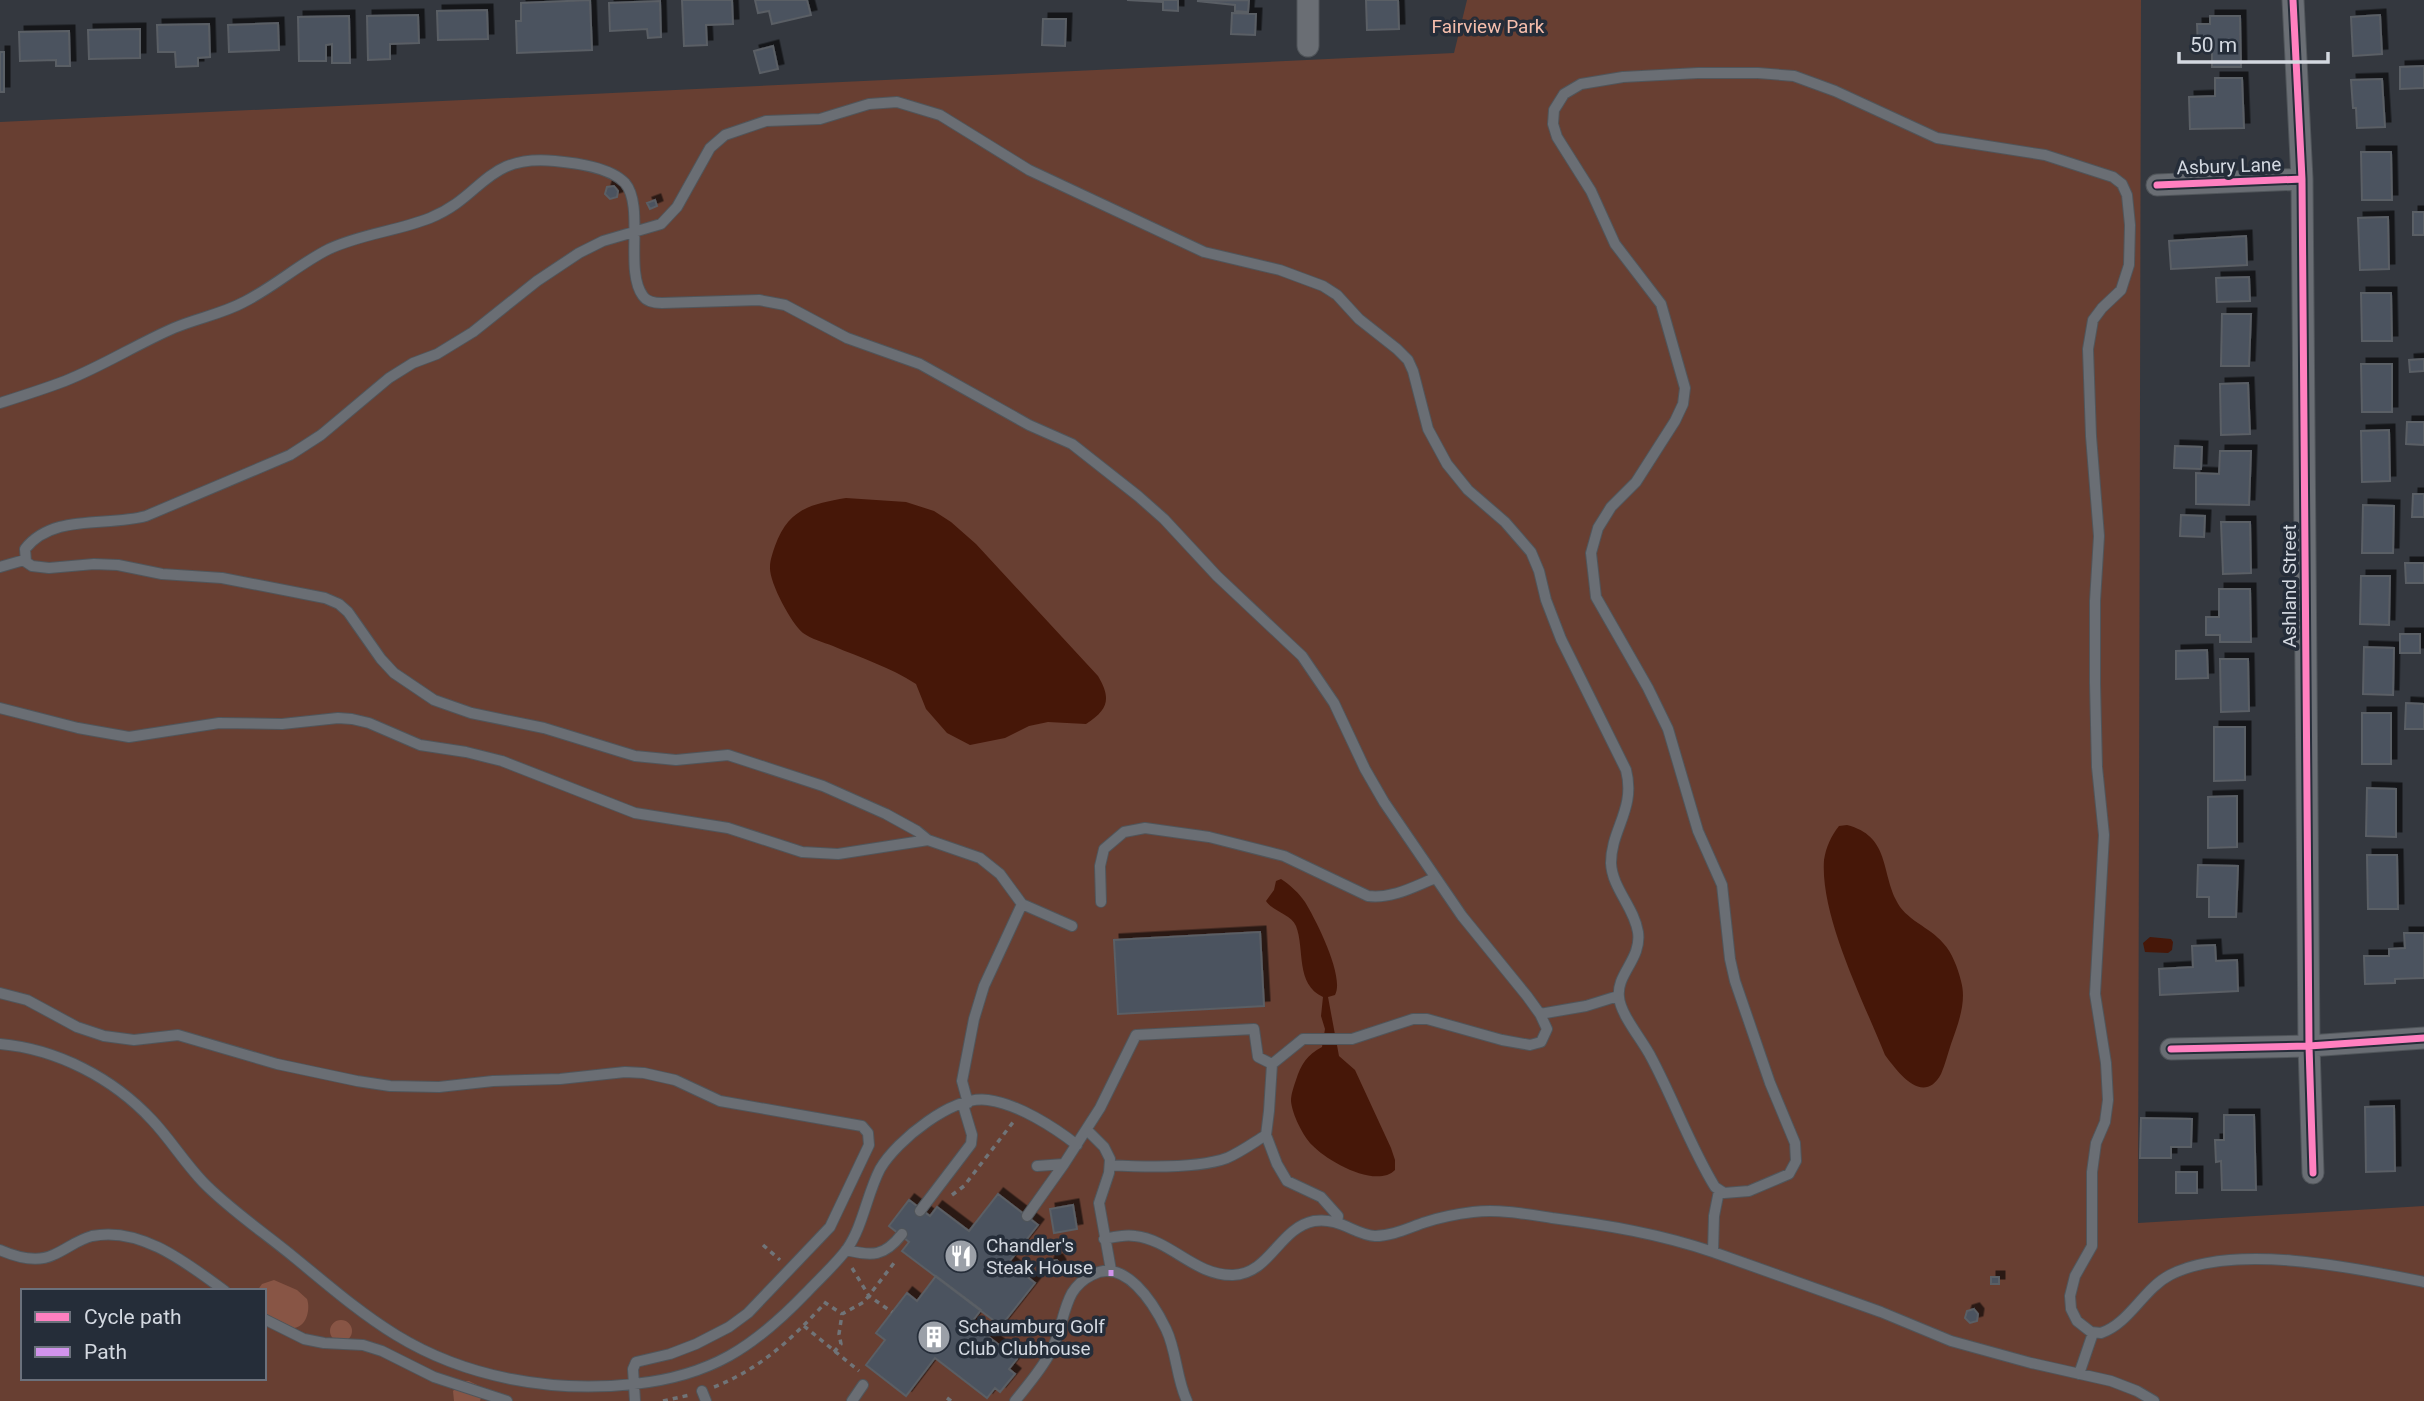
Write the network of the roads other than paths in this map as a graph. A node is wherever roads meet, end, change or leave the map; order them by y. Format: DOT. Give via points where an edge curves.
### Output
graph roads {
  1 [pos="1308,0"];
  2 [pos="2293,0"];
  3 [pos="1308,46"];
  4 [pos="2302,179"];
  5 [pos="2157,185"];
  6 [pos="634,232"];
  7 [pos="0,403"];
  8 [pos="24,560"];
  9 [pos="0,567"];
  10 [pos="0,708"];
  11 [pos="928,840"];
  12 [pos="1435,878"];
  13 [pos="1101,902"];
  14 [pos="1022,904"];
  15 [pos="1072,926"];
  16 [pos="0,993"];
  17 [pos="1618,996"];
  18 [pos="1541,1014"];
  19 [pos="2424,1038"];
  20 [pos="0,1044"];
  21 [pos="2309,1046"];
  22 [pos="2171,1049"];
  23 [pos="1272,1064"];
  24 [pos="966,1104"];
  25 [pos="1087,1130"];
  26 [pos="1266,1135"];
  27 [pos="1077,1145"];
  28 [pos="1064,1164"];
  29 [pos="1110,1165"];
  30 [pos="1037,1166"];
  31 [pos="2313,1173"];
  32 [pos="1719,1191"];
  33 [pos="920,1211"];
  34 [pos="1027,1216"];
  35 [pos="1338,1223"];
  36 [pos="902,1234"];
  37 [pos="1104,1239"];
  38 [pos="0,1250"];
  39 [pos="846,1250"];
  40 [pos="1713,1252"];
  41 [pos="1111,1270"];
  42 [pos="2424,1282"];
  43 [pos="222,1289"];
  44 [pos="266,1320"];
  45 [pos="2093,1333"];
  46 [pos="2079,1374"];
  47 [pos="635,1384"];
  48 [pos="863,1385"];
  49 [pos="507,1401"];
  50 [pos="635,1401"];
  51 [pos="852,1401"];
  52 [pos="1015,1401"];
  53 [pos="1187,1401"];
  54 [pos="2154,1401"];
  1 -- 3 [label="street"];
  2 -- 4 [label="street, Ashland Street"];
  4 -- 5 [label="street, Asbury Lane"];
  4 -- 21 [label="street, Ashland Street"];
  6 -- 7 [label="lane" via="632,196 615,176 562,162 518,162 496,170 438,214 342,243 236,306 174,328 65,381"];
  6 -- 8 [label="lane" via="579,253 473,332 388,377 321,435 290,455 146,516 46,531 25,549"];
  6 -- 12 [label="lane" via="638,285 647,300 759,300 785,305 848,338 920,364 1084,452 1164,519 1302,656 1334,703 1374,785"];
  6 -- 17 [label="lane" via="672,214 710,148 724,135 766,121 820,120 869,104 898,102 940,115 1028,170 1204,252 1298,275 1337,295 1408,360 1428,429 1440,453 1461,483 1531,552 1561,639 1622,761 1628,794 1611,866 1633,916 1639,943"];
  8 -- 9 [label="lane"];
  8 -- 11 [label="lane" via="38,568 102,563 222,578 325,598 348,612 394,673 446,705 646,758 736,756 840,792"];
  10 -- 11 [label="lane" via="129,737 219,723 352,719 420,745 502,761 635,813 728,828 802,852 838,854"];
  11 -- 14 [label="lane" via="980,858 1000,874"];
  12 -- 13 [label="lane" via="1396,894 1367,896 1284,856 1209,837 1144,828 1124,832 1104,849"];
  12 -- 18 [label="lane"];
  14 -- 15 [label="lane"];
  14 -- 24 [label="lane" via="974,1019 962,1081"];
  16 -- 47 [label="lane" via="27,1000 104,1036 134,1040 178,1035 357,1082 439,1087 645,1073 675,1080 720,1101 862,1126 869,1144 830,1227 734,1324 687,1348 636,1362"];
  17 -- 18 [label="lane"];
  17 -- 32 [label="lane"];
  18 -- 23 [label="lane" via="1547,1029 1537,1044 1502,1041 1420,1018 1352,1039 1303,1039"];
  19 -- 21 [label="street"];
  20 -- 47 [label="lane" via="59,1058 114,1087 154,1121 196,1175 220,1197 355,1307 409,1342 459,1365 514,1379 569,1385"];
  21 -- 22 [label="street"];
  21 -- 31 [label="street, Ashland Street"];
  23 -- 25 [label="lane" via="1258,1057 1254,1029 1136,1035"];
  23 -- 26 [label="lane"];
  24 -- 27 [label="lane" via="992,1101 1062,1133"];
  24 -- 33 [label="lane" via="971,1144"];
  24 -- 39 [label="lane" via="916,1129 889,1155"];
  25 -- 27 [label="lane"];
  25 -- 29 [label="lane" via="1104,1147"];
  26 -- 29 [label="lane" via="1217,1161"];
  26 -- 35 [label="lane" via="1283,1176 1321,1197 1335,1211"];
  27 -- 28 [label="lane"];
  28 -- 30 [label="lane"];
  28 -- 34 [label="lane"];
  29 -- 37 [label="lane" via="1099,1203"];
  32 -- 40 [label="lane"];
  32 -- 45 [label="lane" via="1749,1192 1784,1177 1796,1161 1796,1143 1735,981 1722,885 1698,831 1674,745 1656,702 1596,597 1591,561 1601,521 1636,482 1680,413 1684,380 1661,304 1615,244 1591,191 1557,137 1553,116 1564,94 1581,84 1676,74 1758,72 1803,78 1937,138 2045,155 2112,177 2127,195 2127,274 2121,290 2093,320 2088,349 2099,526 2096,730 2104,835 2095,993 2108,1100 2095,1143 2092,1246 2070,1296 2077,1321"];
  35 -- 37 [label="lane" via="1302,1225 1259,1266 1234,1275 1201,1268 1147,1238"];
  35 -- 40 [label="lane" via="1376,1236 1461,1214 1504,1212 1629,1229"];
  36 -- 39 [label="lane" via="880,1253"];
  37 -- 41 [label="lane"];
  38 -- 43 [label="lane" via="20,1258 41,1258 94,1236 130,1237 172,1255"];
  39 -- 47 [label="lane" via="780,1320 742,1350 698,1370"];
  40 -- 46 [label="lane" via="1951,1341"];
  41 -- 52 [label="lane" via="1097,1272 1076,1287 1050,1354"];
  41 -- 53 [label="lane" via="1140,1290 1161,1319"];
  42 -- 45 [label="lane" via="2294,1262 2215,1263 2166,1277 2113,1328"];
  44 -- 49 [label="lane" via="303,1339 382,1351 434,1377"];
  45 -- 46 [label="lane"];
  46 -- 54 [label="lane" via="2127,1387"];
  47 -- 50 [label="lane"];
  48 -- 51 [label="lane"];
}
